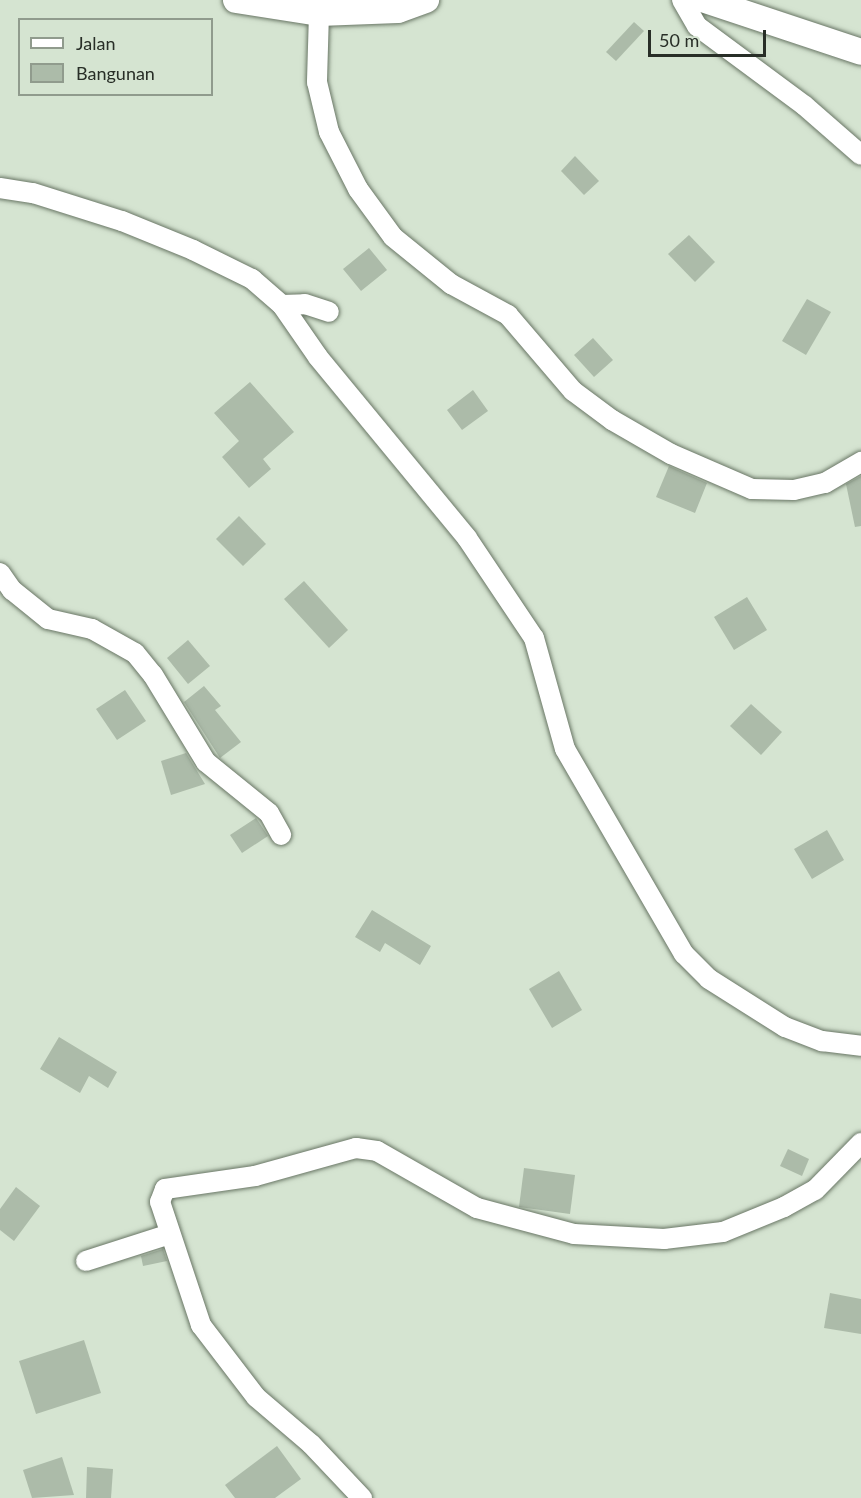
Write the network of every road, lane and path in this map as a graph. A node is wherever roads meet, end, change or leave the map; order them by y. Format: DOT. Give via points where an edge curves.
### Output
graph roads {
  1 [pos="236,0"];
  2 [pos="426,0"];
  3 [pos="682,0"];
  4 [pos="716,2"];
  5 [pos="303,8"];
  6 [pos="861,52"];
  7 [pos="861,155"];
  8 [pos="0,188"];
  9 [pos="282,305"];
  10 [pos="329,312"];
  11 [pos="861,462"];
  12 [pos="0,573"];
  13 [pos="281,835"];
  14 [pos="861,1046"];
  15 [pos="861,1143"];
  16 [pos="170,1234"];
  17 [pos="86,1262"];
  18 [pos="362,1498"];
  1 -- 5 [label="main road"];
  2 -- 5 [label="main road" via="398,10"];
  3 -- 7 [label="street" via="697,26 805,106"];
  4 -- 6 [label="main road"];
  5 -- 11 [label="street" via="329,132 358,189 393,237 451,284 508,315 573,391 612,420 671,454 752,489 794,490 825,483"];
  8 -- 9 [label="street" via="33,193 122,221 193,250 252,279"];
  9 -- 10 [label="street" via="305,304"];
  9 -- 14 [label="street" via="318,357 467,538 534,638 565,749 684,954 709,979 784,1027 822,1041"];
  12 -- 13 [label="street" via="12,590 48,619 92,629 135,653 153,675 206,762 269,813"];
  15 -- 16 [label="street" via="815,1190 723,1232 664,1239 574,1234 477,1208 377,1151 356,1148 255,1176 165,1189 160,1202"];
  16 -- 17 [label="street"];
  16 -- 18 [label="street" via="201,1325 256,1397 311,1444"];
}
